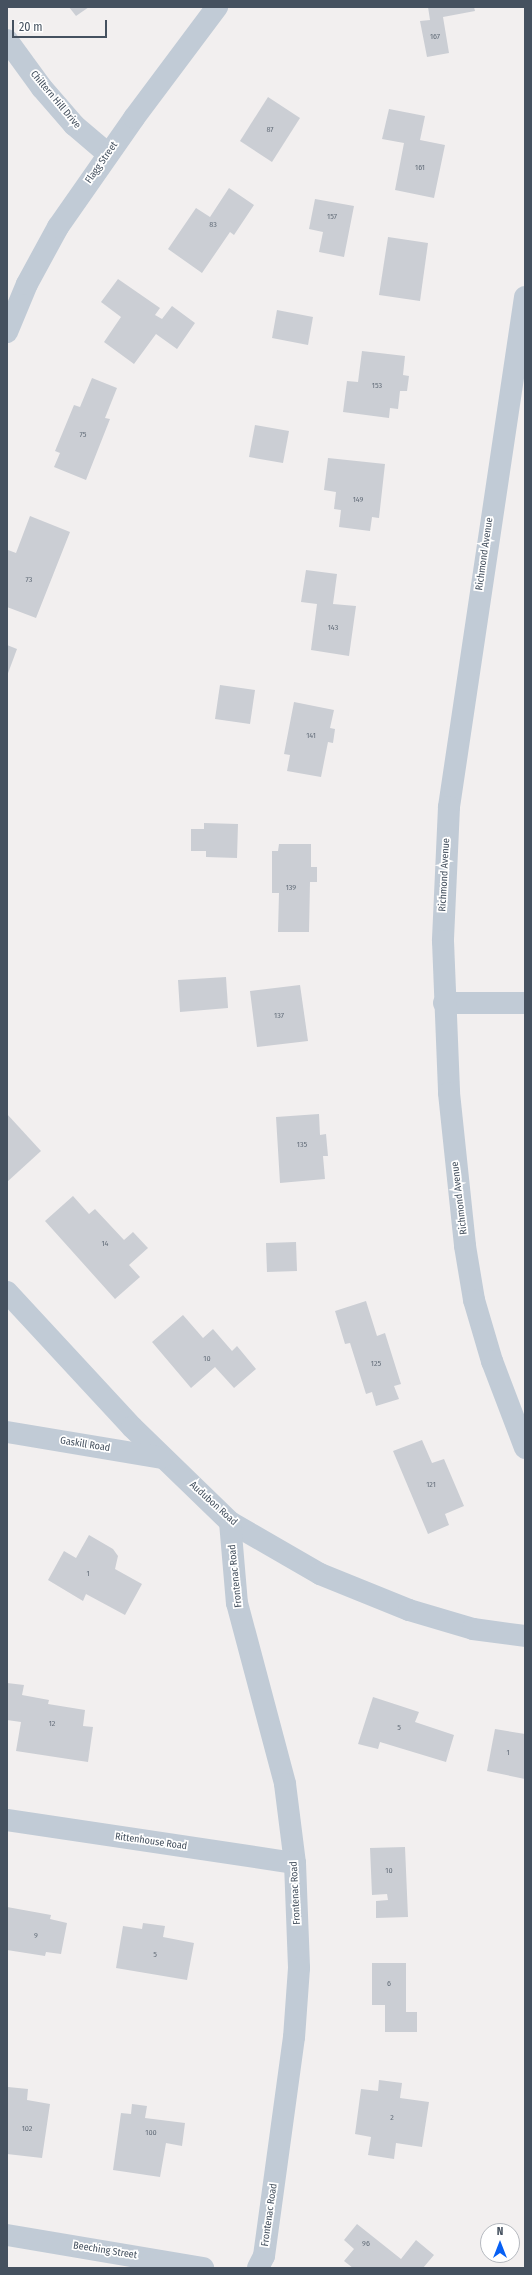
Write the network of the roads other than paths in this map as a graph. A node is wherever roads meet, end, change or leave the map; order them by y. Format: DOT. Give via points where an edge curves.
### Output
graph roads {
  1 [pos="217,7"];
  2 [pos="7,40"];
  3 [pos="108,154"];
  4 [pos="525,297"];
  5 [pos="7,332"];
  6 [pos="444,1003"];
  7 [pos="525,1003"];
  8 [pos="7,1292"];
  9 [pos="7,1432"];
  10 [pos="525,1448"];
  11 [pos="162,1458"];
  12 [pos="230,1522"];
  13 [pos="525,1636"];
  14 [pos="7,1820"];
  15 [pos="295,1863"];
  16 [pos="7,2235"];
  17 [pos="203,2268"];
  18 [pos="258,2268"];
  1 -- 3 [label="street, Flagg Street"];
  2 -- 3 [label="street, Chiltern Hill Drive" via="74,126"];
  3 -- 5 [label="street, Flagg Street" via="58,227 27,284"];
  4 -- 6 [label="street, Richmond Avenue" via="449,807 444,878"];
  6 -- 7 [label="street"];
  6 -- 10 [label="street, Richmond Avenue" via="455,1164 474,1300 492,1361"];
  8 -- 11 [label="street, Audubon Road"];
  9 -- 11 [label="street, Gaskill Road"];
  11 -- 12 [label="street, Audubon Road"];
  12 -- 13 [label="street, Audubon Road" via="320,1574 409,1610 473,1629"];
  12 -- 15 [label="street, Frontenac Road" via="238,1603 285,1784"];
  14 -- 15 [label="street, Rittenhouse Road"];
  15 -- 18 [label="street, Frontenac Road" via="299,1968 294,2038 264,2256"];
  16 -- 17 [label="street, Beeching Street"];
}
